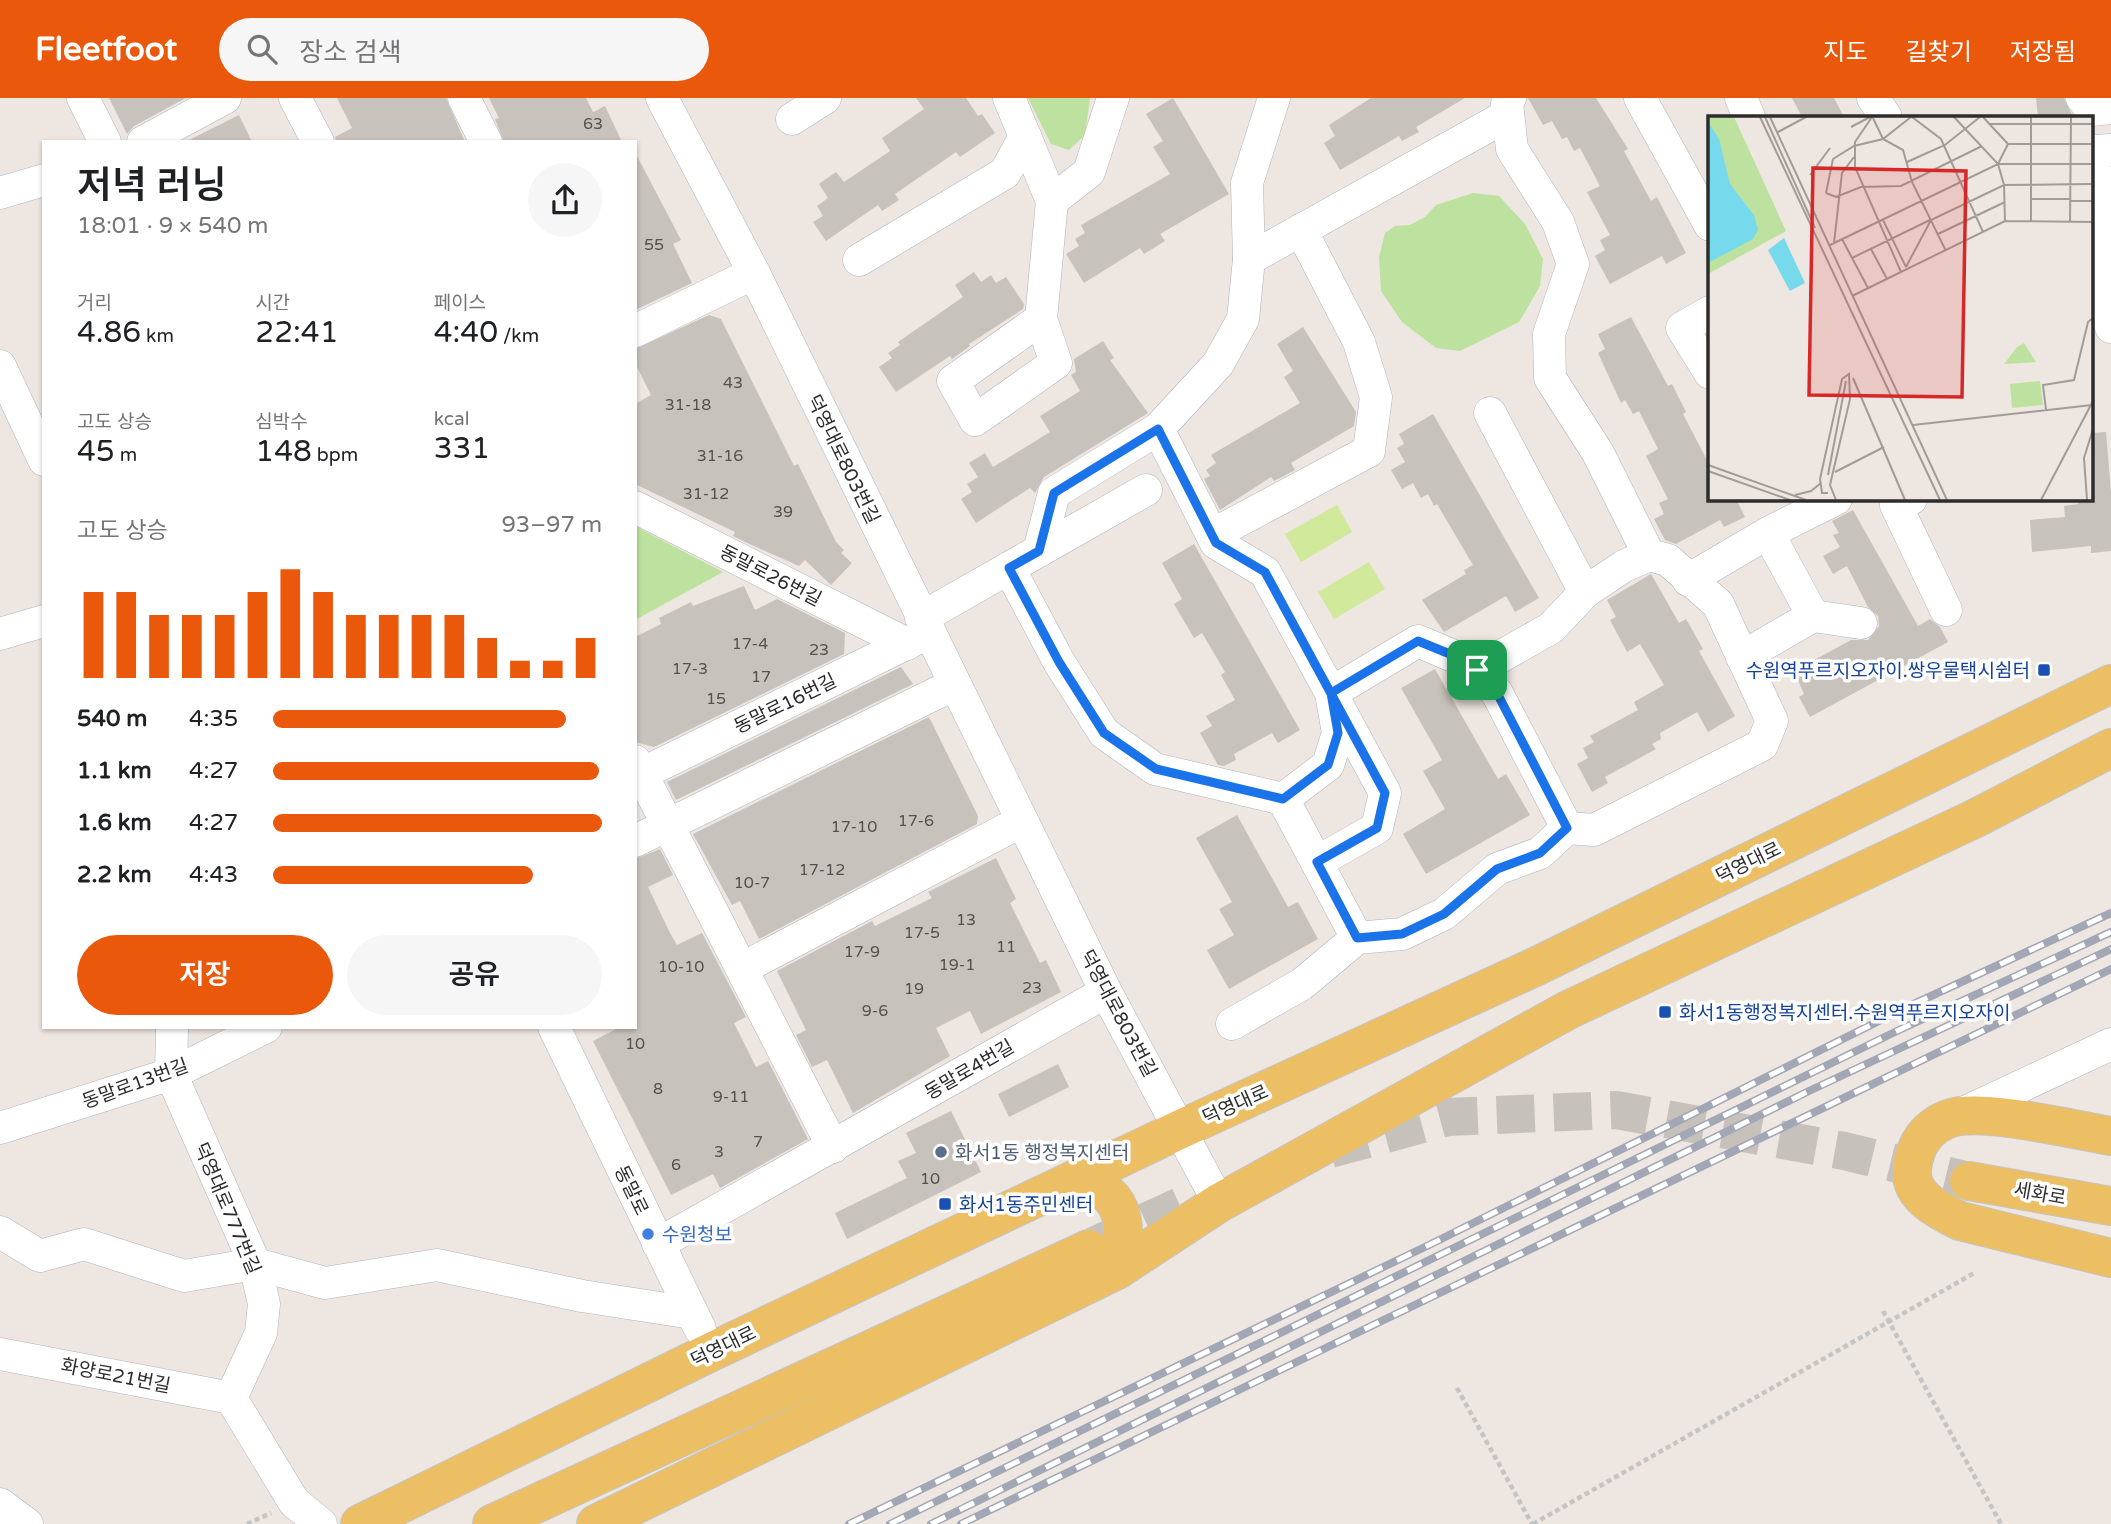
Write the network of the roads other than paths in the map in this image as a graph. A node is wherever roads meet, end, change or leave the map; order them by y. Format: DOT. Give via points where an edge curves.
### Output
graph roads {
  1 [pos="83,98"];
  2 [pos="225,98"];
  3 [pos="296,98"];
  4 [pos="464,98"];
  5 [pos="662,98"];
  6 [pos="825,98"];
  7 [pos="1009,98"];
  8 [pos="1113,98"];
  9 [pos="1275,98"];
  10 [pos="1640,98"];
  11 [pos="1741,98"];
  12 [pos="1873,98"];
  13 [pos="1509,106"];
  14 [pos="1749,116"];
  15 [pos="1885,116"];
  16 [pos="792,119"];
  17 [pos="1025,136"];
  18 [pos="104,140"];
  19 [pos="147,140"];
  20 [pos="317,140"];
  21 [pos="485,140"];
  22 [pos="2111,150"];
  23 [pos="42,181"];
  24 [pos="0,193"];
  25 [pos="1052,201"];
  26 [pos="1708,221"];
  27 [pos="1301,230"];
  28 [pos="1249,259"];
  29 [pos="859,260"];
  30 [pos="754,273"];
  31 [pos="1708,313"];
  32 [pos="1041,319"];
  33 [pos="2111,327"];
  34 [pos="637,330"];
  35 [pos="0,366"];
  36 [pos="1708,370"];
  37 [pos="1489,413"];
  38 [pos="1158,429"];
  39 [pos="42,456"];
  40 [pos="1129,460"];
  41 [pos="1146,491"];
  42 [pos="1831,500"];
  43 [pos="1898,501"];
  44 [pos="1793,507"];
  45 [pos="637,508"];
  46 [pos="1768,533"];
  47 [pos="1212,536"];
  48 [pos="1051,544"];
  49 [pos="1649,555"];
  50 [pos="1009,568"];
  51 [pos="1688,580"];
  52 [pos="1585,592"];
  53 [pos="1946,610"];
  54 [pos="1813,616"];
  55 [pos="42,622"];
  56 [pos="1861,623"];
  57 [pos="918,632"];
  58 [pos="0,634"];
  59 [pos="1742,657"];
  60 [pos="1477,670"];
  61 [pos="2111,684"];
  62 [pos="953,685"];
  63 [pos="1331,693"];
  64 [pos="2111,748"];
  65 [pos="637,770"];
  66 [pos="1283,799"];
  67 [pos="1022,821"];
  68 [pos="668,824"];
  69 [pos="1567,828"];
  70 [pos="637,840"];
  71 [pos="1317,862"];
  72 [pos="1357,938"];
  73 [pos="743,968"];
  74 [pos="1106,992"];
  75 [pos="1232,1024"];
  76 [pos="172,1029"];
  77 [pos="262,1029"];
  78 [pos="555,1029"];
  79 [pos="2111,1044"];
  80 [pos="171,1074"];
  81 [pos="1952,1118"];
  82 [pos="0,1128"];
  83 [pos="1181,1129"];
  84 [pos="2111,1136"];
  85 [pos="832,1147"];
  86 [pos="2111,1177"];
  87 [pos="1969,1181"];
  88 [pos="1070,1182"];
  89 [pos="2010,1188"];
  90 [pos="1219,1203"];
  91 [pos="2111,1206"];
  92 [pos="0,1232"];
  93 [pos="2111,1239"];
  94 [pos="658,1244"];
  95 [pos="2111,1258"];
  96 [pos="1103,1260"];
  97 [pos="255,1265"];
  98 [pos="692,1313"];
  99 [pos="711,1352"];
  100 [pos="0,1354"];
  101 [pos="231,1398"];
  102 [pos="0,1504"];
  103 [pos="27,1524"];
  104 [pos="321,1524"];
  105 [pos="360,1524"];
  106 [pos="492,1524"];
  107 [pos="596,1524"];
  1 -- 18 [label="street"];
  2 -- 19 [label="street"];
  3 -- 20 [label="street"];
  4 -- 21 [label="street"];
  5 -- 30 [label="street, 덕영대로803번길"];
  6 -- 16 [label="street"];
  7 -- 17 [label="street"];
  8 -- 25 [label="street" via="1089,172"];
  9 -- 28 [label="street" via="1247,183"];
  10 -- 26 [label="street"];
  11 -- 14 [label="street"];
  12 -- 15 [label="street"];
  13 -- 27 [label="street"];
  13 -- 49 [label="street" via="1511,149 1558,222 1573,264 1549,334 1550,377 1598,453"];
  17 -- 25 [label="street"];
  17 -- 29 [label="street" via="1005,173"];
  22 -- 33 [label="street" via="2095,151"];
  23 -- 24 [label="street"];
  25 -- 32 [label="street"];
  27 -- 28 [label="street"];
  27 -- 47 [label="street" via="1362,353 1376,397 1369,451"];
  28 -- 38 [label="street" via="1243,319 1218,364"];
  30 -- 34 [label="street"];
  30 -- 57 [label="street, 덕영대로803번길"];
  31 -- 36 [label="street" via="1682,328"];
  35 -- 39 [label="street"];
  37 -- 52 [label="street"];
  38 -- 47 [label="street"];
  38 -- 48 [label="street" via="1054,493"];
  40 -- 48 [label="street" via="1071,494"];
  41 -- 48 [label="street, 동말로16번길"];
  42 -- 44 [label="street"];
  43 -- 53 [label="street"];
  44 -- 46 [label="street"];
  45 -- 57 [label="street, 동말로26번길"];
  46 -- 51 [label="street"];
  46 -- 54 [label="street"];
  47 -- 63 [label="street" via="1216,543 1265,572"];
  48 -- 50 [label="street, 동말로16번길"];
  49 -- 51 [label="street" via="1668,560"];
  49 -- 52 [label="street"];
  50 -- 57 [label="street, 동말로16번길"];
  50 -- 66 [label="street" via="1059,662 1104,733 1156,769"];
  51 -- 59 [label="street" via="1718,604"];
  52 -- 60 [label="street" via="1551,628"];
  54 -- 56 [label="street"];
  54 -- 59 [label="street"];
  55 -- 58 [label="street"];
  57 -- 62 [label="street, 덕영대로803번길"];
  57 -- 65 [label="street, 동말로16번길"];
  59 -- 69 [label="street" via="1772,721 1762,745 1594,830"];
  60 -- 63 [label="street" via="1472,663 1418,641"];
  60 -- 69 [label="street" via="1497,693"];
  61 -- 83 [label="main road, 덕영대로" via="1536,966"];
  62 -- 67 [label="street, 덕영대로803번길"];
  62 -- 68 [label="street"];
  63 -- 66 [label="street" via="1338,733 1328,765"];
  63 -- 71 [label="street" via="1385,793 1377,828"];
  64 -- 90 [label="main road" via="1974,818 1568,1010"];
  65 -- 68 [label="street, 동말로16번길"];
  66 -- 71 [label="street"];
  67 -- 73 [label="street"];
  67 -- 74 [label="street, 덕영대로803번길"];
  68 -- 70 [label="street"];
  68 -- 73 [label="street, 동말로16번길"];
  69 -- 72 [label="street" via="1540,853 1497,869 1444,914 1402,934"];
  71 -- 72 [label="street"];
  72 -- 75 [label="street" via="1303,984"];
  73 -- 85 [label="street"];
  74 -- 83 [label="street, 덕영대로803번길"];
  74 -- 85 [label="street, 동말로4번길"];
  76 -- 80 [label="street, 덕영대로777번길"];
  77 -- 80 [label="street, 동말로13번길"];
  78 -- 94 [label="street, 동말로"];
  79 -- 81 [label="street"];
  80 -- 82 [label="street, 동말로13번길"];
  80 -- 97 [label="street, 덕영대로777번길"];
  81 -- 84 [label="main road" via="1985,1116"];
  81 -- 95 [label="main road" via="1925,1133 1915,1152 1912,1174 1919,1194 1937,1210 1961,1221"];
  83 -- 88 [label="main road, 덕영대로"];
  83 -- 90 [label="street, 덕영대로803번길"];
  85 -- 94 [label="street, 동말로4번길"];
  86 -- 89 [label="main road"];
  87 -- 89 [label="main road, 세화로"];
  88 -- 96 [label="main road" via="1100,1189 1118,1203 1124,1226"];
  88 -- 99 [label="main road, 덕영대로"];
  89 -- 91 [label="main road, 세화로"];
  89 -- 93 [label="main road"];
  90 -- 96 [label="main road"];
  92 -- 97 [label="street" via="40,1256 84,1244 184,1276"];
  94 -- 98 [label="street, 동말로"];
  96 -- 106 [label="main road"];
  96 -- 107 [label="main road"];
  97 -- 98 [label="street" via="325,1283 437,1265 582,1296"];
  97 -- 101 [label="street, 덕영대로777번길" via="264,1304 261,1333"];
  98 -- 99 [label="street, 동말로"];
  99 -- 105 [label="main road, 덕영대로"];
  100 -- 101 [label="street, 화양로21번길"];
  101 -- 104 [label="street" via="293,1502"];
  102 -- 103 [label="street"];
}
